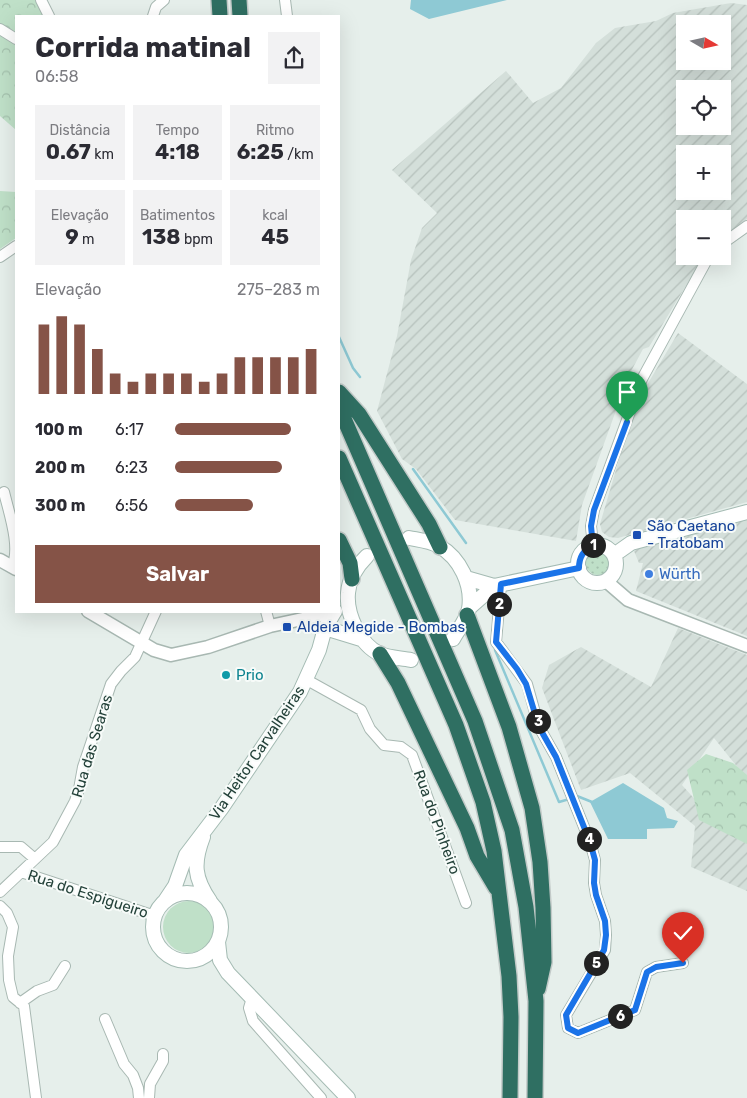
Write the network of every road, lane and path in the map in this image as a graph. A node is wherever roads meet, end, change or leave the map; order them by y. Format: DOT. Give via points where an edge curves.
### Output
graph roads {
  1 [pos="41,0"];
  2 [pos="164,0"];
  3 [pos="219,0"];
  4 [pos="239,0"];
  5 [pos="285,0"];
  6 [pos="48,15"];
  7 [pos="153,15"];
  8 [pos="220,15"];
  9 [pos="240,15"];
  10 [pos="287,15"];
  11 [pos="0,29"];
  12 [pos="15,37"];
  13 [pos="747,226"];
  14 [pos="731,238"];
  15 [pos="15,247"];
  16 [pos="0,257"];
  17 [pos="704,265"];
  18 [pos="340,393"];
  19 [pos="340,407"];
  20 [pos="340,460"];
  21 [pos="4,492"];
  22 [pos="747,512"];
  23 [pos="409,538"];
  24 [pos="340,542"];
  25 [pos="593,546"];
  26 [pos="440,547"];
  27 [pos="15,550"];
  28 [pos="614,555"];
  29 [pos="366,556"];
  30 [pos="0,560"];
  31 [pos="14,568"];
  32 [pos="579,568"];
  33 [pos="466,578"];
  34 [pos="352,579"];
  35 [pos="606,581"];
  36 [pos="498,585"];
  37 [pos="348,594"];
  38 [pos="340,605"];
  39 [pos="468,612"];
  40 [pos="91,613"];
  41 [pos="155,613"];
  42 [pos="267,613"];
  43 [pos="322,613"];
  44 [pos="334,613"];
  45 [pos="300,618"];
  46 [pos="270,626"];
  47 [pos="325,628"];
  48 [pos="344,634"];
  49 [pos="453,639"];
  50 [pos="361,640"];
  51 [pos="143,644"];
  52 [pos="747,646"];
  53 [pos="319,650"];
  54 [pos="380,654"];
  55 [pos="411,660"];
  56 [pos="306,680"];
  57 [pos="206,829"];
  58 [pos="0,846"];
  59 [pos="35,859"];
  60 [pos="21,872"];
  61 [pos="0,892"];
  62 [pos="500,896"];
  63 [pos="165,901"];
  64 [pos="466,903"];
  65 [pos="0,906"];
  66 [pos="213,906"];
  67 [pos="155,916"];
  68 [pos="218,942"];
  69 [pos="190,961"];
  70 [pos="683,963"];
  71 [pos="65,966"];
  72 [pos="228,974"];
  73 [pos="252,998"];
  74 [pos="536,1001"];
  75 [pos="20,1003"];
  76 [pos="105,1018"];
  77 [pos="163,1054"];
  78 [pos="36,1098"];
  79 [pos="139,1098"];
  80 [pos="149,1098"];
  81 [pos="321,1098"];
  82 [pos="348,1098"];
  83 [pos="510,1098"];
  84 [pos="535,1098"];
  1 -- 6 [label="street"];
  2 -- 7 [label="street"];
  3 -- 8 [label="highway"];
  4 -- 9 [label="highway"];
  5 -- 10 [label="street"];
  11 -- 12 [label="street"];
  13 -- 14 [label="street"];
  15 -- 16 [label="street"];
  17 -- 25 [label="street" via="642,379 594,510 591,526"];
  18 -- 26 [label="highway" via="359,414 429,524"];
  19 -- 74 [label="highway" via="475,721 512,830 526,907"];
  20 -- 62 [label="highway" via="456,725 483,802"];
  21 -- 27 [label="street"];
  22 -- 28 [label="main road" via="631,543"];
  23 -- 26 [label="main road"];
  24 -- 34 [label="highway" via="350,563"];
  25 -- 28 [label="main road" via="605,547"];
  25 -- 32 [label="main road" via="580,556"];
  26 -- 33 [label="main road" via="455,560"];
  28 -- 35 [label="main road" via="614,573"];
  29 -- 34 [label="main road"];
  30 -- 31 [label="street"];
  32 -- 35 [label="main road" via="589,581"];
  32 -- 36 [label="main road"];
  33 -- 36 [label="main road"];
  33 -- 39 [label="main road"];
  34 -- 37 [label="main road"];
  35 -- 52 [label="street" via="628,600"];
  36 -- 39 [label="main road"];
  36 -- 70 [label="street" via="496,642 526,684 539,727 556,757 590,842 595,860 596,895 605,921 604,950 566,1015 568,1028 578,1033 635,1010 647,972 656,967"];
  37 -- 38 [label="main road, Via Heitor Carvalheiras"];
  37 -- 50 [label="main road" via="352,619"];
  39 -- 49 [label="main road"];
  39 -- 74 [label="highway" via="509,727 532,808 540,862 544,962"];
  40 -- 51 [label="street"];
  41 -- 51 [label="street, Rua das Searas"];
  42 -- 46 [label="street"];
  43 -- 45 [label="street"];
  44 -- 47 [label="main road, Via Heitor Carvalheiras"];
  45 -- 46 [label="street"];
  45 -- 47 [label="street"];
  46 -- 51 [label="street" via="208,647 171,655"];
  47 -- 48 [label="main road"];
  47 -- 53 [label="main road, Via Heitor Carvalheiras"];
  48 -- 50 [label="main road"];
  48 -- 53 [label="main road, Via Heitor Carvalheiras" via="334,636"];
  50 -- 54 [label="main road"];
  51 -- 59 [label="street, Rua das Searas" via="136,657 111,684 75,801 53,842"];
  53 -- 56 [label="main road, Via Heitor Carvalheiras"];
  54 -- 55 [label="main road"];
  54 -- 62 [label="highway" via="398,683 467,828 477,856"];
  56 -- 57 [label="main road, Via Heitor Carvalheiras"];
  56 -- 64 [label="street, Rua do Pinheiro" via="361,710 370,729 384,745 401,746 412,755"];
  57 -- 63 [label="main road, Via Heitor Carvalheiras" via="186,855 175,886"];
  57 -- 66 [label="main road, Via Heitor Carvalheiras" via="196,860 202,890"];
  58 -- 59 [label="street" via="21,847"];
  59 -- 60 [label="street, Rua das Searas"];
  60 -- 61 [label="street, Rua das Searas"];
  60 -- 67 [label="street, Rua do Espigueiro"];
  62 -- 83 [label="highway" via="509,976"];
  63 -- 66 [label="main road" via="184,893 195,894"];
  63 -- 67 [label="main road, Via Heitor Carvalheiras"];
  65 -- 75 [label="street" via="13,928 8,980 13,997"];
  66 -- 68 [label="main road, Via Heitor Carvalheiras" via="221,923"];
  67 -- 69 [label="main road, Via Heitor Carvalheiras" via="153,927 160,948 168,956"];
  68 -- 69 [label="main road" via="206,955"];
  68 -- 72 [label="main road, Via Heitor Carvalheiras" via="220,960"];
  69 -- 72 [label="main road, Via Heitor Carvalheiras" via="216,965"];
  71 -- 75 [label="street" via="53,985"];
  72 -- 73 [label="main road, Via Heitor Carvalheiras"];
  73 -- 81 [label="street" via="248,1008 253,1021"];
  73 -- 82 [label="main road, Via Heitor Carvalheiras"];
  74 -- 84 [label="highway"];
  75 -- 78 [label="street" via="24,1006"];
  76 -- 79 [label="street" via="124,1064 133,1075"];
  77 -- 80 [label="street" via="163,1061 150,1084"];
}
